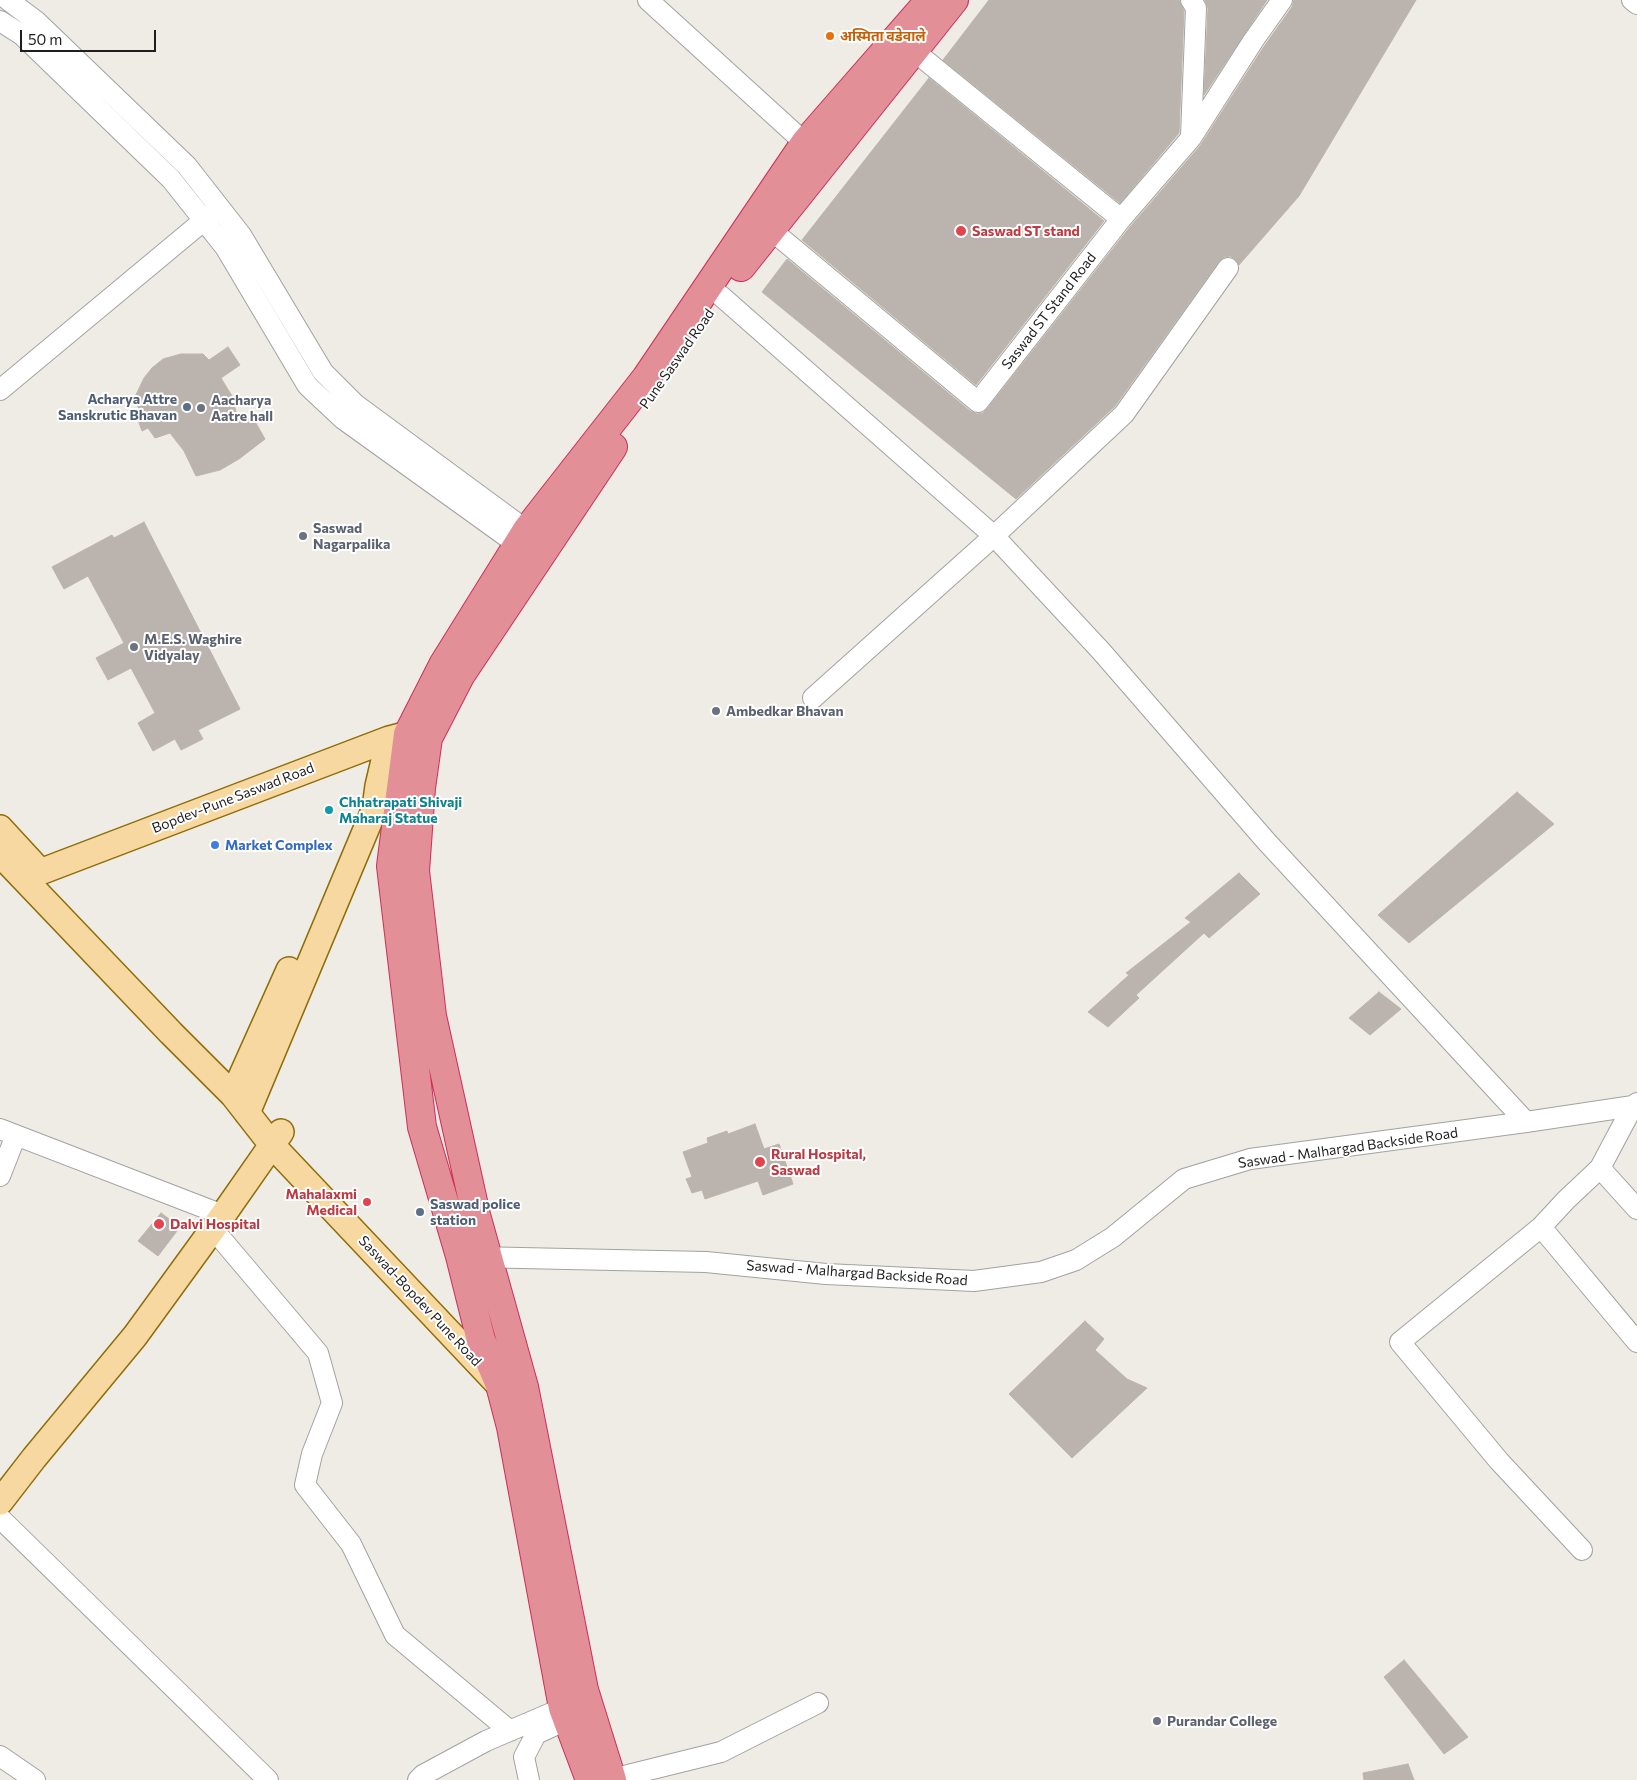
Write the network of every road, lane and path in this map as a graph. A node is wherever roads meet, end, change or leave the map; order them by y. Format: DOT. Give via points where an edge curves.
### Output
graph roads {
  1 [pos="648,0"];
  2 [pos="1191,0"];
  3 [pos="1282,0"];
  4 [pos="1632,0"];
  5 [pos="13,2"];
  6 [pos="1637,4"];
  7 [pos="932,6"];
  8 [pos="2,28"];
  9 [pos="914,51"];
  10 [pos="1191,138"];
  11 [pos="805,143"];
  12 [pos="219,207"];
  13 [pos="1121,219"];
  14 [pos="204,221"];
  15 [pos="771,230"];
  16 [pos="1228,268"];
  17 [pos="715,292"];
  18 [pos="327,376"];
  19 [pos="0,390"];
  20 [pos="312,390"];
  21 [pos="994,536"];
  22 [pos="532,545"];
  23 [pos="813,698"];
  24 [pos="408,737"];
  25 [pos="0,828"];
  26 [pos="0,854"];
  27 [pos="20,874"];
  28 [pos="244,1096"];
  29 [pos="1636,1107"];
  30 [pos="1526,1122"];
  31 [pos="8,1132"];
  32 [pos="277,1138"];
  33 [pos="1600,1168"];
  34 [pos="0,1176"];
  35 [pos="1637,1209"];
  36 [pos="218,1222"];
  37 [pos="1541,1227"];
  38 [pos="460,1256"];
  39 [pos="488,1257"];
  40 [pos="481,1340"];
  41 [pos="1637,1342"];
  42 [pos="518,1394"];
  43 [pos="0,1502"];
  44 [pos="0,1518"];
  45 [pos="1582,1550"];
  46 [pos="818,1703"];
  47 [pos="573,1710"];
  48 [pos="510,1731"];
  49 [pos="0,1756"];
  50 [pos="597,1779"];
  51 [pos="35,1780"];
  52 [pos="268,1780"];
  53 [pos="418,1780"];
  54 [pos="529,1780"];
  1 -- 11 [label="street"];
  2 -- 10 [label="street" via="1196,8"];
  3 -- 10 [label="street"];
  4 -- 6 [label="street"];
  5 -- 8 [label="street"];
  5 -- 12 [label="street" via="187,166"];
  7 -- 9 [label="highway, Pune Saswad Road"];
  7 -- 11 [label="highway"];
  8 -- 14 [label="street" via="22,36 172,179"];
  9 -- 13 [label="street"];
  9 -- 15 [label="highway, Pune Saswad Road"];
  10 -- 13 [label="street"];
  11 -- 17 [label="highway"];
  12 -- 14 [label="street"];
  12 -- 18 [label="street" via="242,236"];
  13 -- 15 [label="street, Saswad ST Stand Road" via="978,402"];
  14 -- 19 [label="street"];
  14 -- 20 [label="street" via="225,247"];
  15 -- 17 [label="highway, Pune Saswad Road" via="738,271"];
  16 -- 21 [label="street" via="1124,414"];
  17 -- 21 [label="street"];
  17 -- 22 [label="highway" via="646,378"];
  18 -- 20 [label="street"];
  18 -- 22 [label="street" via="355,404"];
  20 -- 22 [label="street" via="342,419"];
  21 -- 23 [label="street"];
  21 -- 30 [label="street" via="1101,651 1266,841"];
  22 -- 24 [label="highway" via="460,676"];
  24 -- 27 [label="main road, Bopdev-Pune Saswad Road"];
  24 -- 28 [label="main road" via="378,786 375,808 345,861"];
  24 -- 38 [label="highway" via="391,866 422,1127"];
  24 -- 39 [label="highway" via="422,788 415,871 432,1016"];
  25 -- 27 [label="main road"];
  26 -- 27 [label="main road"];
  27 -- 28 [label="main road" via="111,947"];
  28 -- 32 [label="main road"];
  29 -- 30 [label="street, Saswad - Malhargad Backside Road"];
  29 -- 33 [label="street"];
  30 -- 39 [label="street, Saswad - Malhargad Backside Road" via="1250,1160 1184,1180 1113,1237 1076,1260 1041,1272 974,1282 826,1274 706,1262"];
  31 -- 34 [label="street"];
  31 -- 36 [label="street"];
  32 -- 36 [label="main road"];
  32 -- 40 [label="main road, Saswad-Bopdev Pune Road"];
  32 -- 42 [label="main road, Saswad-Bopdev Pune Road"];
  33 -- 35 [label="street"];
  33 -- 37 [label="street"];
  36 -- 43 [label="main road" via="135,1336"];
  36 -- 48 [label="street" via="318,1353 332,1403 312,1454 305,1485 350,1544 395,1636"];
  37 -- 41 [label="street"];
  37 -- 45 [label="street" via="1400,1342 1499,1461"];
  38 -- 39 [label="street, Saswad - Malhargad Backside Road"];
  38 -- 40 [label="highway"];
  39 -- 42 [label="highway"];
  40 -- 42 [label="highway"];
  42 -- 47 [label="highway" via="510,1427"];
  42 -- 47 [label="highway" via="584,1690"];
  44 -- 52 [label="street"];
  46 -- 50 [label="street" via="721,1752"];
  47 -- 48 [label="street"];
  47 -- 50 [label="highway"];
  47 -- 54 [label="street" via="536,1734 524,1757"];
  48 -- 53 [label="street"];
  49 -- 51 [label="street"];
}
